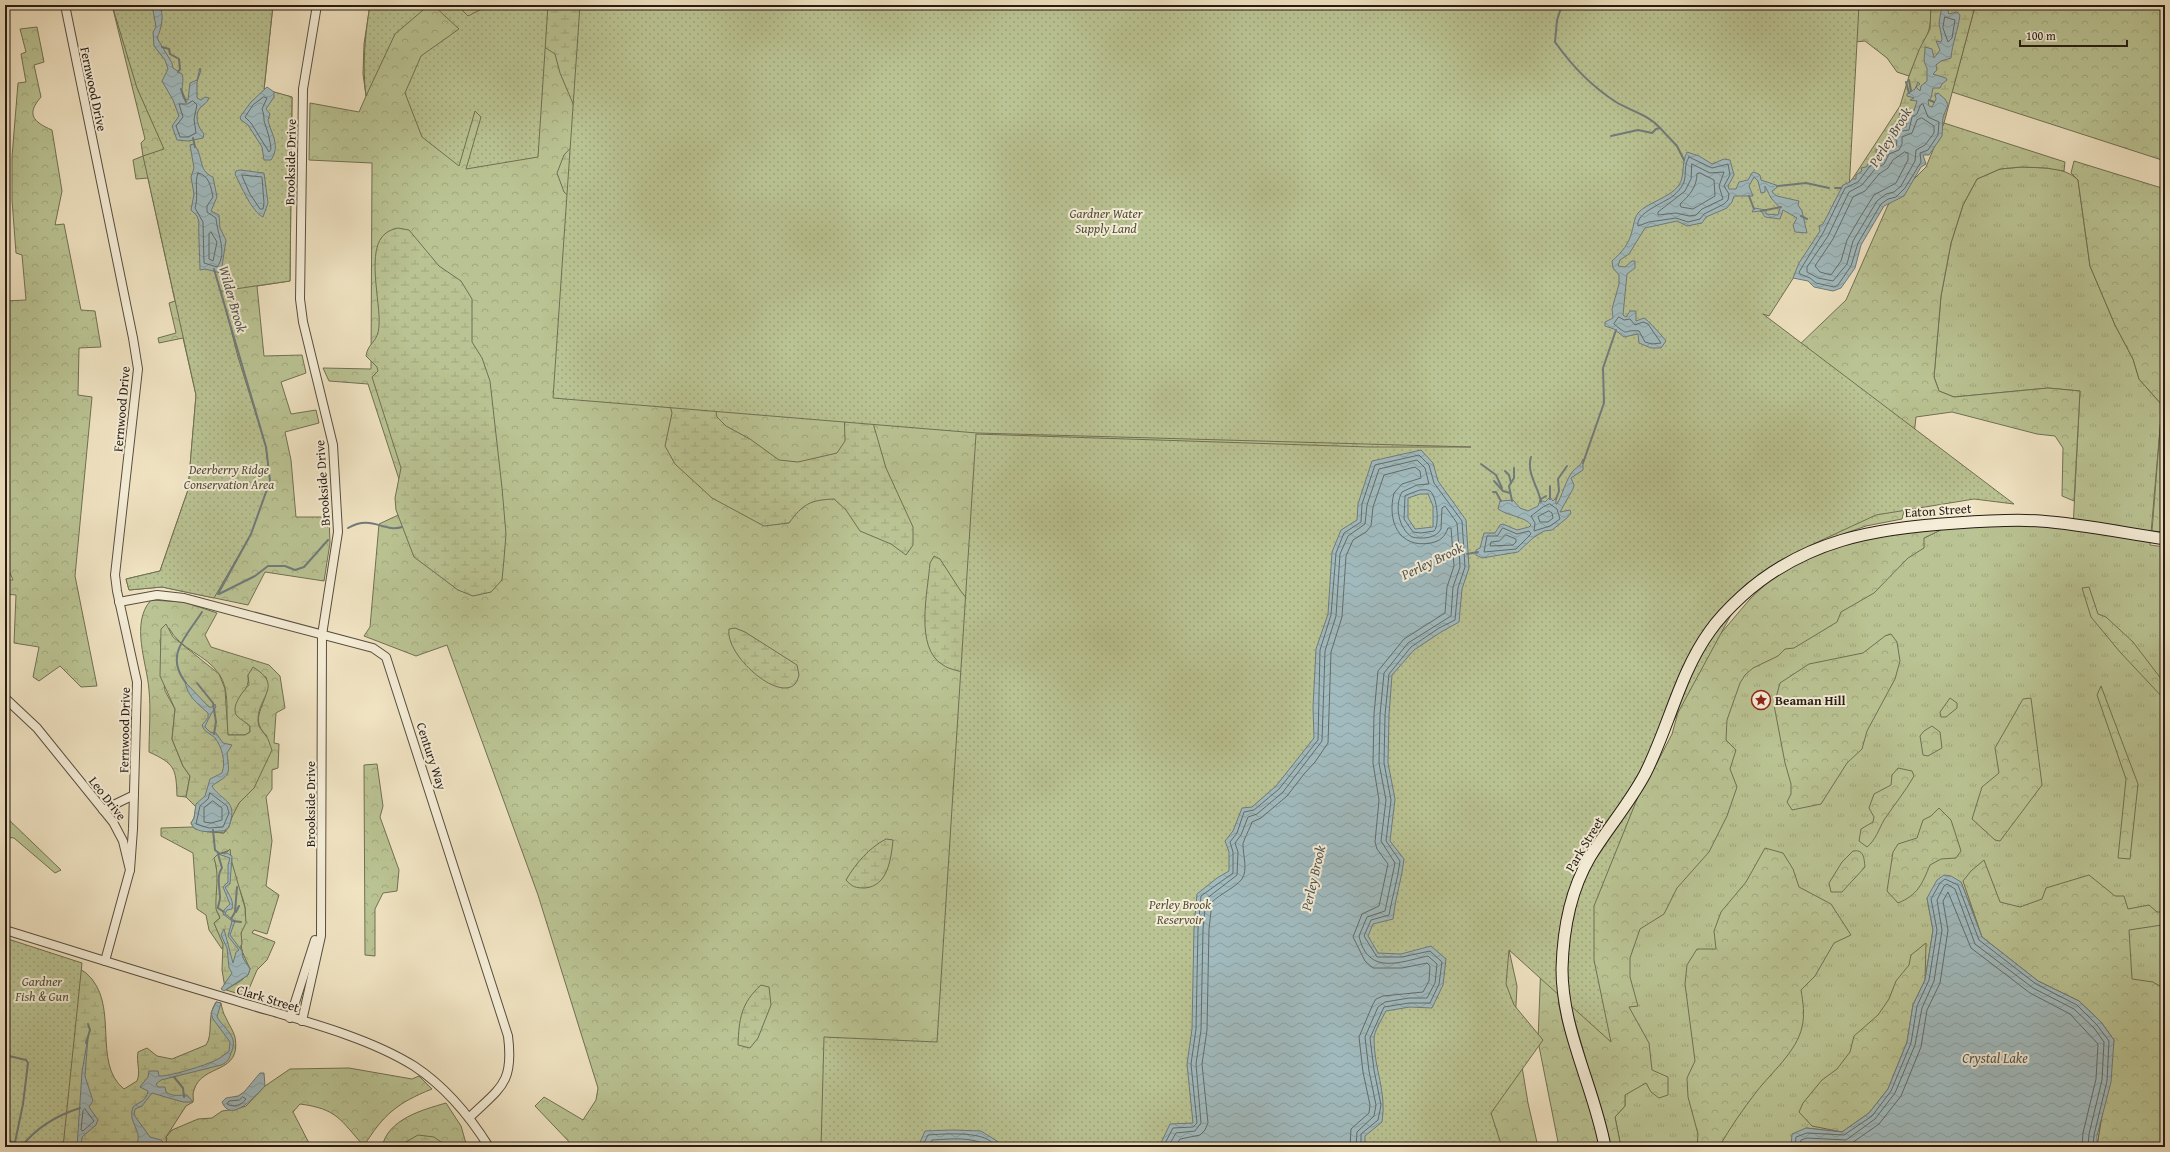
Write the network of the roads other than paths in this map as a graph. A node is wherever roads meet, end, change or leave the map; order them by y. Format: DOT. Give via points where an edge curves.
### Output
graph roads {
  1 [pos="65,5"];
  2 [pos="317,5"];
  3 [pos="2165,539"];
  4 [pos="119,602"];
  5 [pos="1733,605"];
  6 [pos="322,635"];
  7 [pos="5,698"];
  8 [pos="134,795"];
  9 [pos="103,810"];
  10 [pos="130,870"];
  11 [pos="321,914"];
  12 [pos="5,930"];
  13 [pos="105,961"];
  14 [pos="290,1018"];
  15 [pos="302,1021"];
  16 [pos="470,1117"];
  17 [pos="489,1147"];
  18 [pos="1605,1147"];
  1 -- 4 [label="street, Fernwood Drive" via="138,369 116,560 115,575"];
  2 -- 6 [label="street, Brookside Drive" via="303,89 300,284 302,314 331,435 335,464 338,537"];
  3 -- 5 [label="street, Eaton Street" via="2030,520 1889,528 1858,535 1803,554 1764,578"];
  4 -- 6 [label="street, Century Way" via="169,595"];
  4 -- 8 [label="street, Fernwood Drive" via="137,682"];
  5 -- 18 [label="street, Park Street" via="1716,622 1695,654 1648,768 1634,795 1589,858 1569,908 1562,962 1564,1000 1568,1022"];
  6 -- 11 [label="street, Brookside Drive"];
  6 -- 16 [label="street, Century Way" via="373,648 386,657 508,1036 510,1059 507,1076 499,1089"];
  7 -- 9 [label="street, Leo Drive" via="37,728"];
  8 -- 9 [label="street"];
  8 -- 10 [label="street, Fernwood Drive"];
  9 -- 10 [label="street, Leo Drive" via="119,833"];
  10 -- 13 [label="street, Leo Drive"];
  11 -- 14 [label="street, Brookside Drive" via="312,955"];
  11 -- 15 [label="street, Brookside Drive" via="318,951"];
  12 -- 13 [label="street, Clark Street"];
  13 -- 14 [label="street, Clark Street"];
  14 -- 15 [label="street, Clark Street"];
  15 -- 16 [label="street, Clark Street" via="367,1044 406,1062 434,1082"];
  16 -- 17 [label="street, Clark Street"];
}
